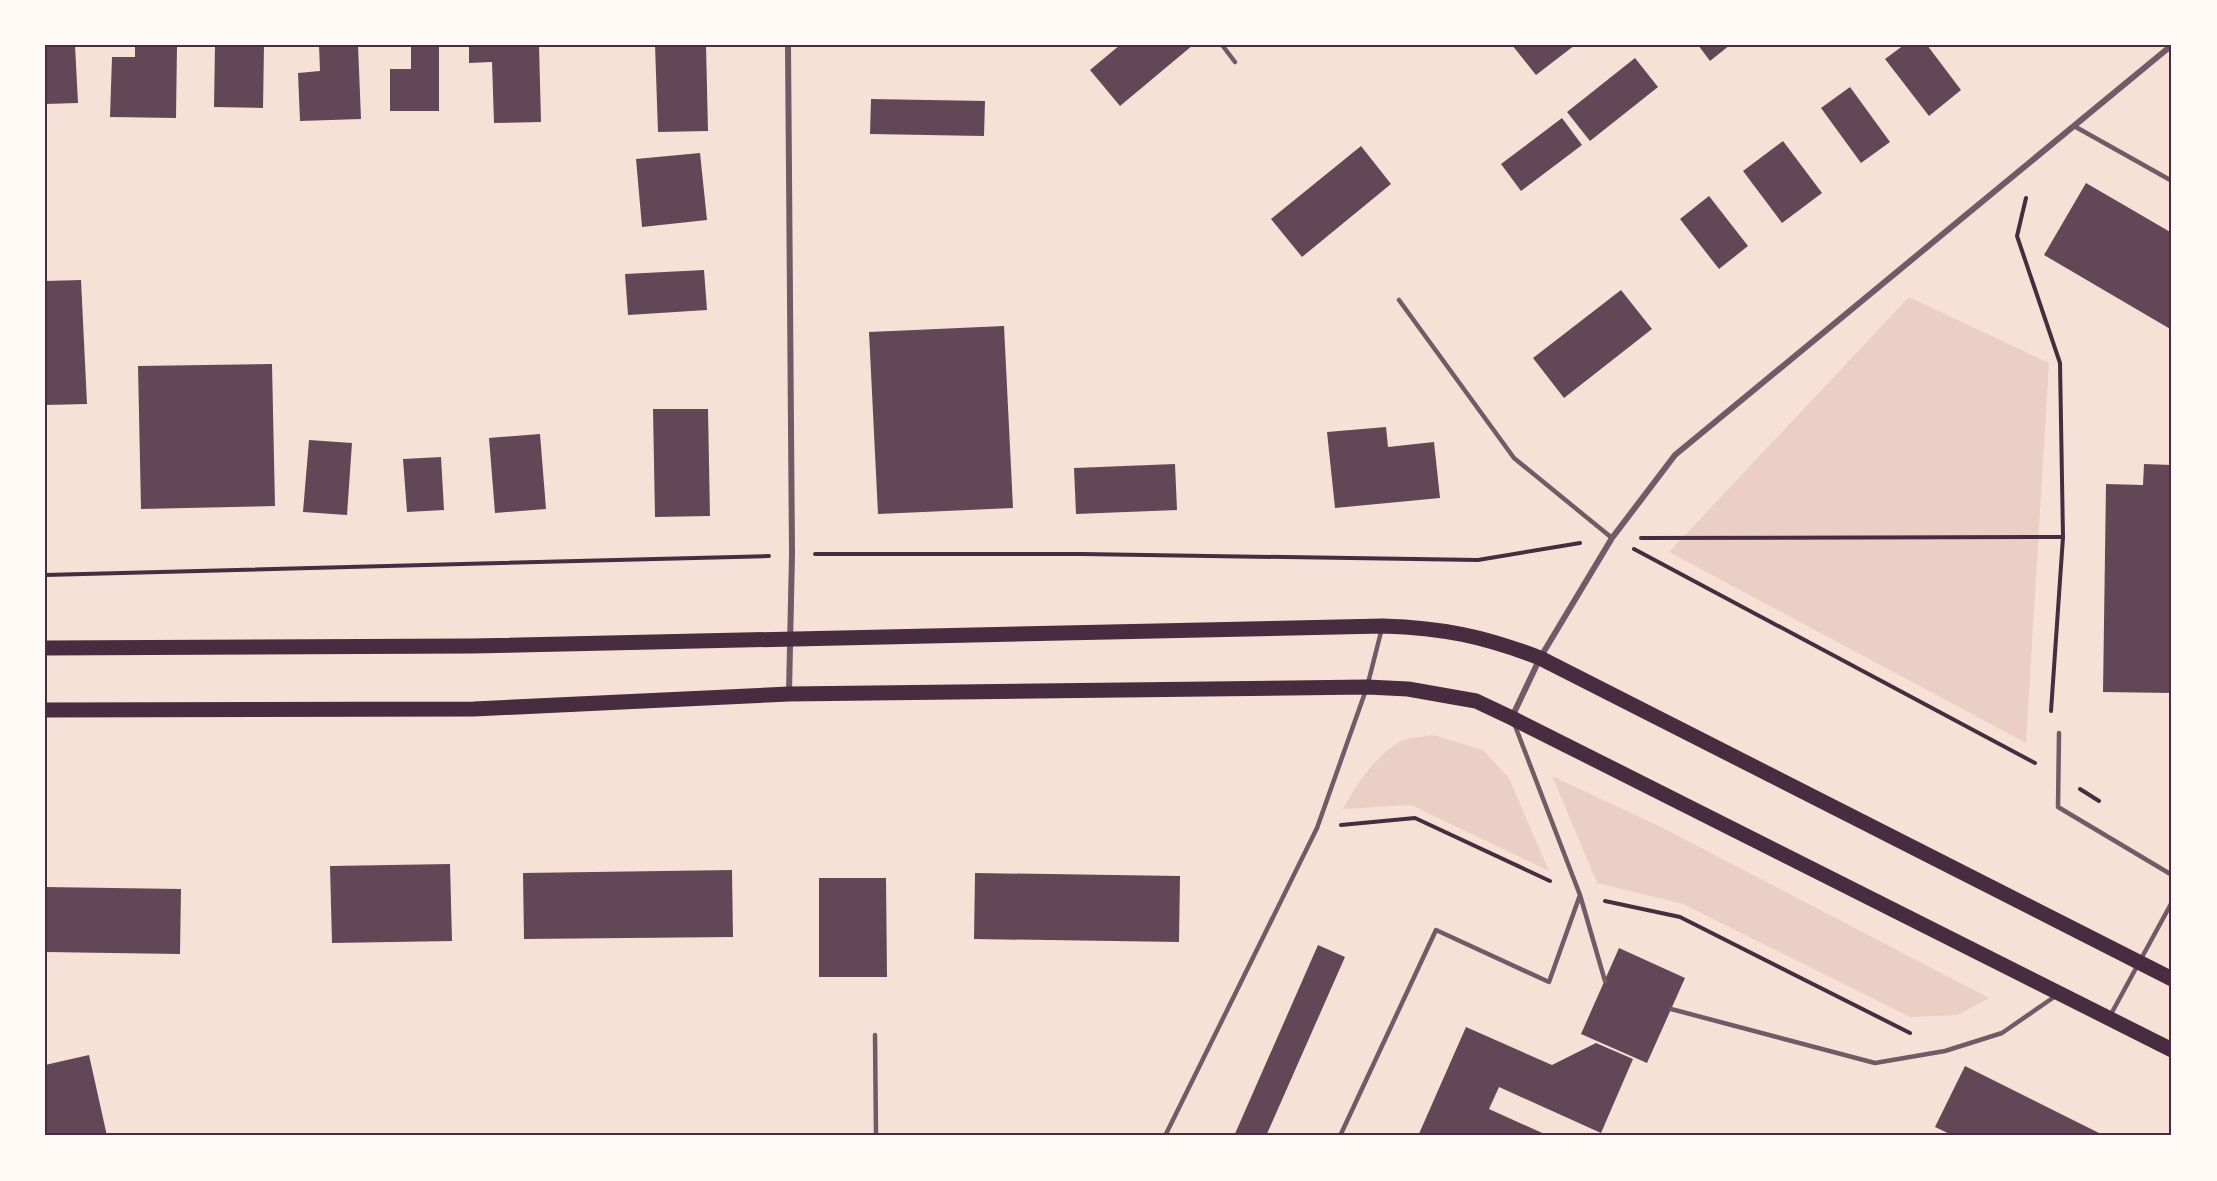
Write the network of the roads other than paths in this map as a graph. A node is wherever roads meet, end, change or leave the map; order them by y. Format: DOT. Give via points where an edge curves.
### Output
graph roads {
  1 [pos="789,45"];
  2 [pos="1222,45"];
  3 [pos="2172,45"];
  4 [pos="1235,62"];
  5 [pos="2074,126"];
  6 [pos="2172,181"];
  7 [pos="1399,300"];
  8 [pos="1612,538"];
  9 [pos="1383,626"];
  10 [pos="791,638"];
  11 [pos="45,648"];
  12 [pos="1539,658"];
  13 [pos="1367,687"];
  14 [pos="789,694"];
  15 [pos="45,710"];
  16 [pos="1512,718"];
  17 [pos="2059,733"];
  18 [pos="2172,875"];
  19 [pos="1580,895"];
  20 [pos="2172,902"];
  21 [pos="2140,963"];
  22 [pos="2172,979"];
  23 [pos="1605,981"];
  24 [pos="2060,992"];
  25 [pos="1671,1009"];
  26 [pos="2109,1017"];
  27 [pos="875,1035"];
  28 [pos="2172,1050"];
  29 [pos="876,1136"];
  30 [pos="1165,1136"];
  31 [pos="1340,1136"];
  1 -- 10 [label="street"];
  2 -- 4 [label="lane"];
  3 -- 5 [label="street"];
  5 -- 6 [label="lane"];
  5 -- 8 [label="street" via="1674,455"];
  7 -- 8 [label="lane" via="1514,458"];
  8 -- 12 [label="street"];
  9 -- 10 [label="main road"];
  9 -- 12 [label="main road" via="1460,632"];
  9 -- 13 [label="lane"];
  10 -- 11 [label="main road" via="472,646"];
  10 -- 14 [label="street"];
  12 -- 16 [label="street"];
  12 -- 21 [label="main road"];
  13 -- 14 [label="main road"];
  13 -- 16 [label="main road" via="1453,696 1476,701"];
  13 -- 30 [label="lane" via="1317,828"];
  14 -- 15 [label="main road" via="474,709"];
  16 -- 19 [label="lane"];
  16 -- 24 [label="main road"];
  17 -- 18 [label="lane" via="2058,807"];
  19 -- 23 [label="lane"];
  19 -- 31 [label="lane" via="1549,982 1436,930"];
  20 -- 21 [label="lane"];
  21 -- 22 [label="main road"];
  21 -- 26 [label="lane"];
  24 -- 25 [label="lane" via="2002,1033 1945,1051 1875,1063"];
  24 -- 26 [label="main road"];
  26 -- 28 [label="main road"];
  27 -- 29 [label="lane"];
}
